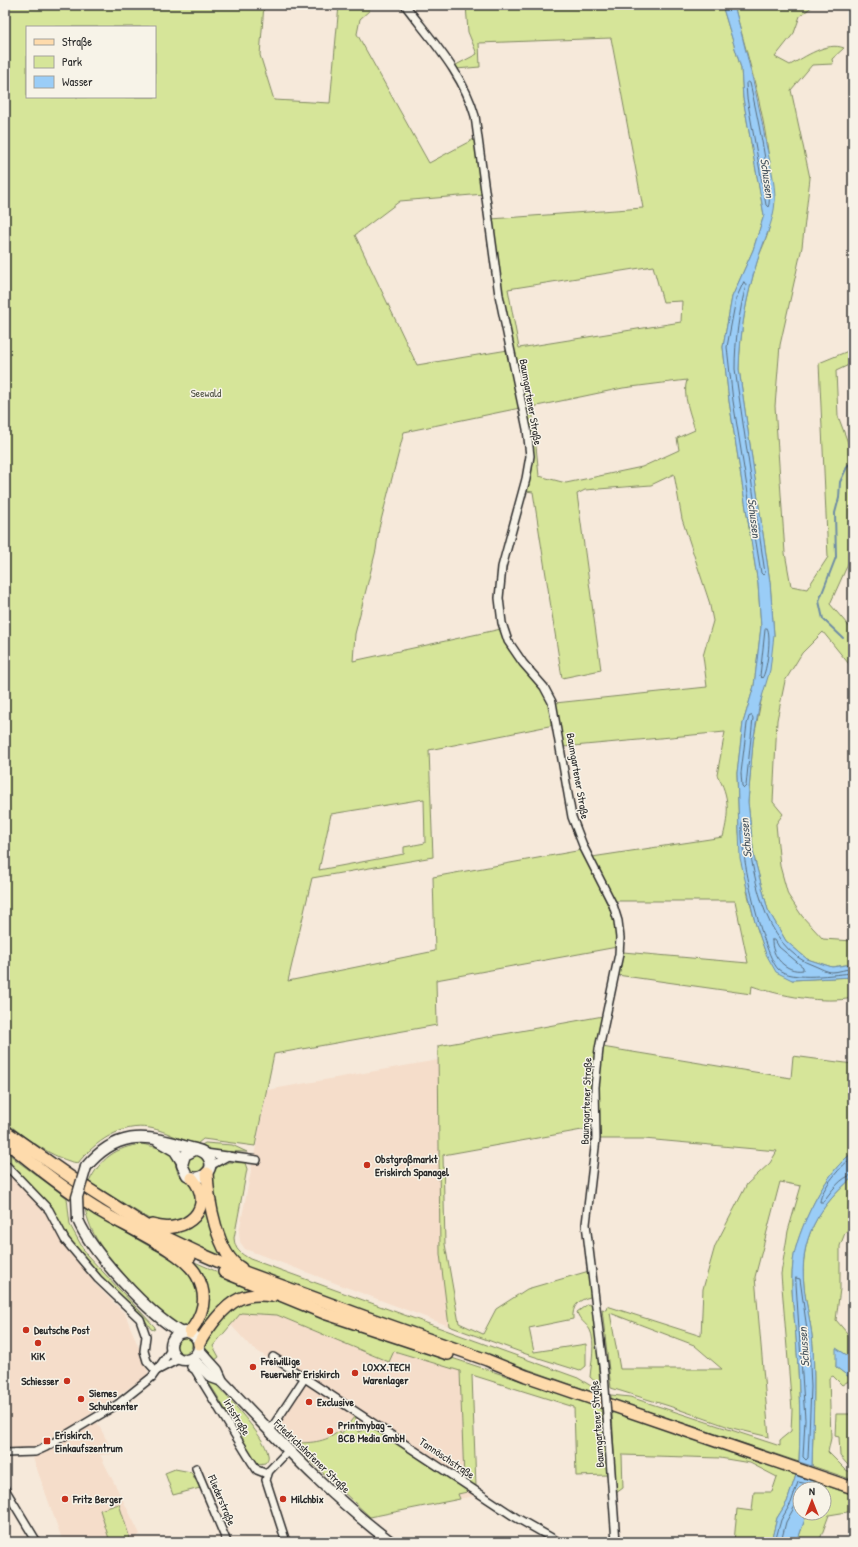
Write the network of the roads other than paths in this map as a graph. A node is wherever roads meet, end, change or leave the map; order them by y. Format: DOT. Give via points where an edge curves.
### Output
graph roads {
  1 [pos="405,5"];
  2 [pos="5,1131"];
  3 [pos="151,1138"];
  4 [pos="5,1141"];
  5 [pos="195,1150"];
  6 [pos="205,1153"];
  7 [pos="228,1156"];
  8 [pos="257,1160"];
  9 [pos="182,1162"];
  10 [pos="5,1164"];
  11 [pos="209,1169"];
  12 [pos="192,1178"];
  13 [pos="122,1210"];
  14 [pos="157,1243"];
  15 [pos="265,1279"];
  16 [pos="301,1305"];
  17 [pos="181,1334"];
  18 [pos="199,1347"];
  19 [pos="171,1350"];
  20 [pos="273,1356"];
  21 [pos="179,1359"];
  22 [pos="191,1363"];
  23 [pos="156,1371"];
  24 [pos="526,1376"];
  25 [pos="304,1379"];
  26 [pos="222,1381"];
  27 [pos="269,1432"];
  28 [pos="288,1451"];
  29 [pos="5,1453"];
  30 [pos="196,1468"];
  31 [pos="267,1474"];
  32 [pos="853,1488"];
  33 [pos="5,1489"];
  34 [pos="37,1542"];
  35 [pos="227,1542"];
  36 [pos="286,1542"];
  37 [pos="391,1542"];
  38 [pos="558,1542"];
  39 [pos="616,1542"];
  1 -- 39 [label="street, Baumgartener Straße, bridge" via="458,76 475,116 499,295 527,429 530,456 502,567 498,598 502,623 516,654 544,687 552,702 572,817 618,921 619,954 596,1070 596,1139 586,1224 604,1374"];
  2 -- 13 [label="main road"];
  3 -- 5 [label="street" via="171,1141"];
  3 -- 9 [label="street" via="175,1151"];
  3 -- 17 [label="street, bridge" via="130,1138 113,1144 86,1167 77,1197 78,1220 84,1234 113,1272 165,1324"];
  4 -- 14 [label="main road" via="67,1190 112,1219"];
  5 -- 6 [label="street"];
  5 -- 9 [label="street" via="187,1153"];
  6 -- 7 [label="street"];
  6 -- 11 [label="street" via="210,1160"];
  7 -- 8 [label="street"];
  7 -- 11 [label="street"];
  9 -- 12 [label="street" via="183,1170"];
  10 -- 23 [label="street" via="48,1210 65,1240 98,1279 140,1318 146,1336 144,1351 148,1362"];
  11 -- 12 [label="street" via="200,1178"];
  11 -- 15 [label="main road" via="216,1226 224,1252 238,1266"];
  12 -- 13 [label="main road" via="200,1195 199,1208 190,1222 182,1226 168,1229 149,1225"];
  13 -- 15 [label="main road" via="157,1233 201,1254"];
  14 -- 16 [label="main road"];
  14 -- 17 [label="main road" via="192,1269 203,1288 201,1316"];
  15 -- 24 [label="main road"];
  16 -- 18 [label="main road" via="264,1295 243,1297 221,1312 202,1337"];
  16 -- 24 [label="main road" via="485,1366"];
  17 -- 18 [label="street" via="195,1336"];
  17 -- 19 [label="street" via="171,1344"];
  18 -- 22 [label="street"];
  18 -- 26 [label="street, Friedrichshafener Straße" via="217,1370"];
  19 -- 21 [label="street"];
  19 -- 23 [label="street"];
  20 -- 25 [label="street, Tannöschstraße"];
  21 -- 22 [label="street"];
  21 -- 23 [label="street"];
  22 -- 26 [label="street, Friedrichshafener Straße" via="211,1377"];
  22 -- 31 [label="street, Irisstraße" via="257,1470"];
  23 -- 29 [label="street" via="118,1404 46,1447 35,1452"];
  24 -- 32 [label="main road"];
  25 -- 27 [label="street"];
  25 -- 38 [label="street, Tannöschstraße" via="377,1424 515,1517"];
  26 -- 27 [label="street, Friedrichshafener Straße"];
  27 -- 28 [label="street, Friedrichshafener Straße"];
  28 -- 31 [label="street"];
  28 -- 37 [label="street, Friedrichshafener Straße" via="331,1492"];
  30 -- 35 [label="street, Fliederstraße"];
  31 -- 36 [label="street" via="267,1488"];
  33 -- 34 [label="street"];
}
